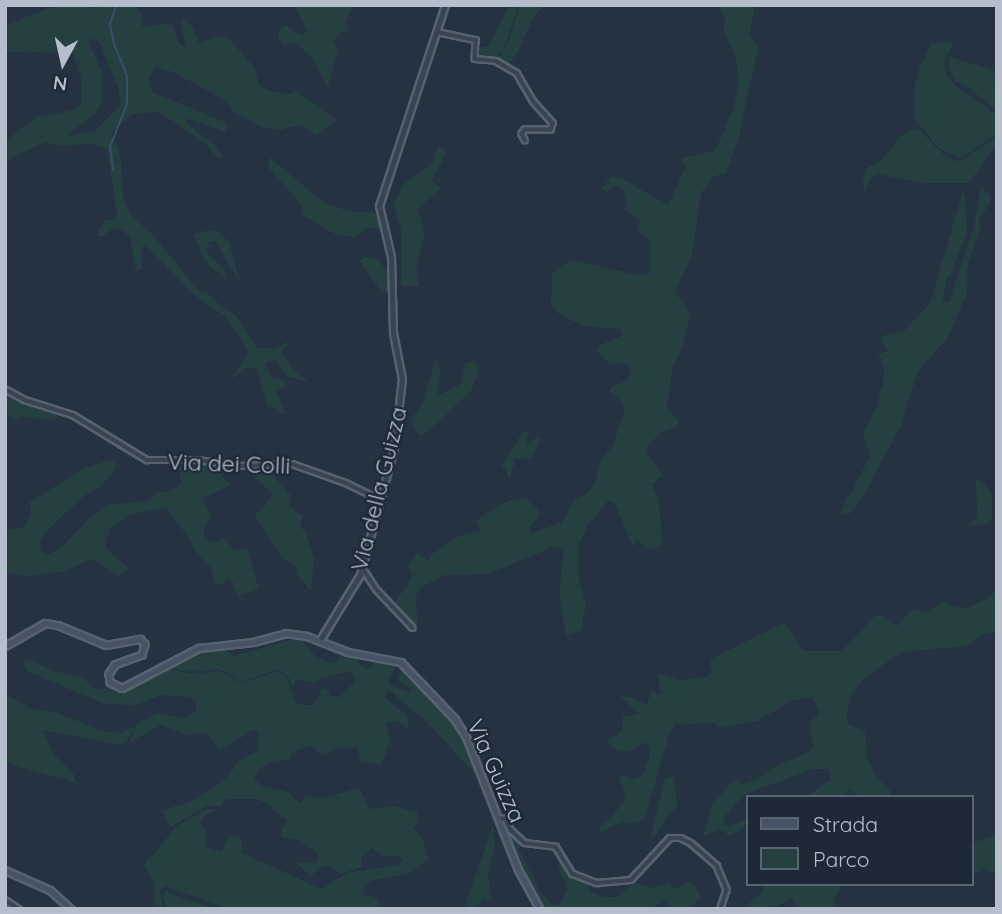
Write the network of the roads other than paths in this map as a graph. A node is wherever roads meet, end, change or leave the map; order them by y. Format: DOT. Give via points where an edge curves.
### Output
graph roads {
  1 [pos="445,5"];
  2 [pos="437,32"];
  3 [pos="525,139"];
  4 [pos="5,388"];
  5 [pos="381,500"];
  6 [pos="362,567"];
  7 [pos="414,628"];
  8 [pos="320,640"];
  9 [pos="5,646"];
  10 [pos="498,818"];
  11 [pos="5,870"];
  12 [pos="5,900"];
  13 [pos="19,909"];
  14 [pos="71,909"];
  15 [pos="540,909"];
  16 [pos="721,909"];
  1 -- 2 [label="street, Via della Guizza"];
  2 -- 3 [label="street" via="476,40 475,59 496,61 517,73 553,123 551,130 525,130"];
  2 -- 5 [label="street, Via della Guizza" via="379,206 391,257 393,326 403,391"];
  4 -- 5 [label="street, Via dei Colli" via="89,424 147,460 292,464"];
  5 -- 6 [label="street, Via della Guizza"];
  6 -- 7 [label="street"];
  6 -- 8 [label="street, Via della Guizza"];
  8 -- 9 [label="main road, Via Guizza" via="286,634 209,645 122,688 110,682 110,674 116,665 142,655 145,644 140,639 106,645 45,623"];
  8 -- 10 [label="main road, Via Guizza" via="348,652 401,662 461,727"];
  10 -- 15 [label="main road, Via Guizza"];
  10 -- 16 [label="street" via="506,819 526,843 556,847 575,876 597,883 631,880 670,838 681,838 717,866 727,890"];
  11 -- 14 [label="main road" via="50,890"];
  12 -- 13 [label="street"];
}
